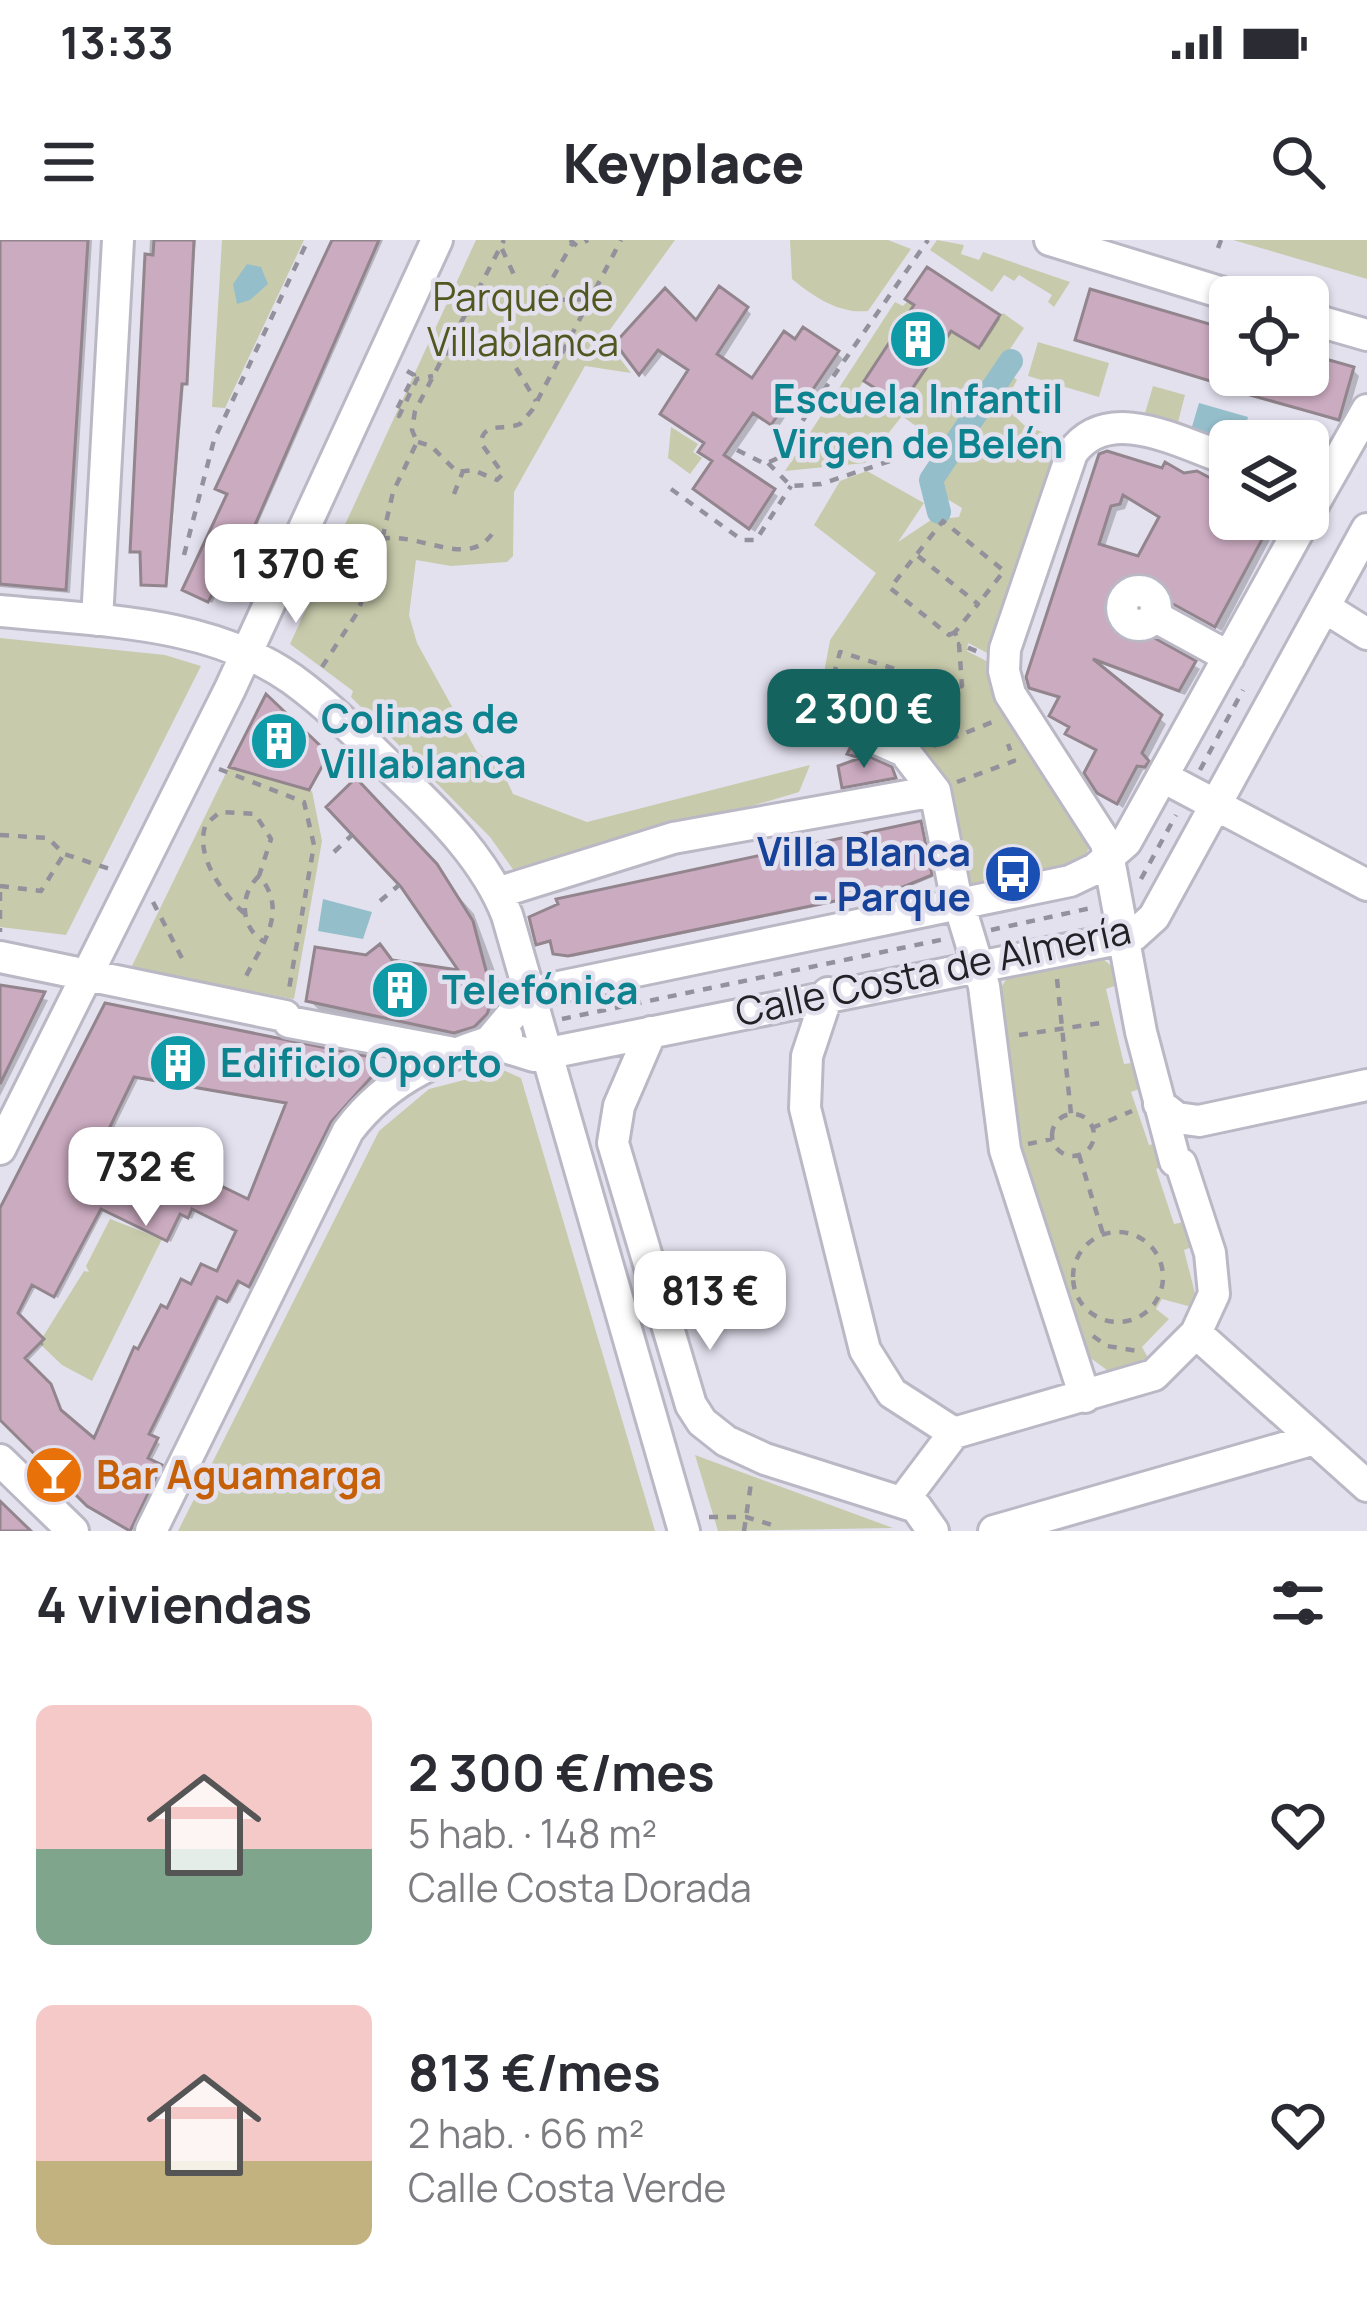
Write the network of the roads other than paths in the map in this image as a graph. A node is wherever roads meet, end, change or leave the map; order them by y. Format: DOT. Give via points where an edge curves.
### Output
graph roads {
  1 [pos="118,240"];
  2 [pos="437,240"];
  3 [pos="1050,240"];
  4 [pos="1209,289"];
  5 [pos="1329,324"];
  6 [pos="1367,335"];
  7 [pos="1367,410"];
  8 [pos="1209,453"];
  9 [pos="1329,472"];
  10 [pos="1367,529"];
  11 [pos="1291,540"];
  12 [pos="1324,607"];
  13 [pos="0,611"];
  14 [pos="1154,616"];
  15 [pos="97,620"];
  16 [pos="1367,634"];
  17 [pos="246,655"];
  18 [pos="1229,658"];
  19 [pos="840,709"];
  20 [pos="941,788"];
  21 [pos="1174,788"];
  22 [pos="1216,806"];
  23 [pos="1108,860"];
  24 [pos="1367,884"];
  25 [pos="497,893"];
  26 [pos="960,903"];
  27 [pos="1121,939"];
  28 [pos="0,957"];
  29 [pos="978,964"];
  30 [pos="87,977"];
  31 [pos="530,993"];
  32 [pos="828,993"];
  33 [pos="651,1032"];
  34 [pos="546,1033"];
  35 [pos="489,1042"];
  36 [pos="455,1053"];
  37 [pos="1367,1085"];
  38 [pos="1145,1108"];
  39 [pos="1207,1119"];
  40 [pos="0,1149"];
  41 [pos="1181,1164"];
  42 [pos="1196,1333"];
  43 [pos="1084,1397"];
  44 [pos="954,1433"];
  45 [pos="1311,1440"];
  46 [pos="7,1481"];
  47 [pos="1367,1486"];
  48 [pos="902,1502"];
  49 [pos="73,1531"];
  50 [pos="151,1531"];
  51 [pos="684,1531"];
  52 [pos="933,1531"];
  53 [pos="994,1531"];
  1 -- 15 [label="street"];
  2 -- 17 [label="street"];
  3 -- 4 [label="street"];
  5 -- 6 [label="street"];
  7 -- 9 [label="street, Calle Costa de Almería"];
  8 -- 23 [label="street" via="1123,426 1086,438 1072,454 1005,649 1010,694 1106,843"];
  10 -- 12 [label="street, Calle Costa de Almería"];
  11 -- 18 [label="street, Calle Costa de Almería"];
  12 -- 16 [label="street"];
  12 -- 22 [label="street, Calle Costa de Almería"];
  13 -- 15 [label="street"];
  14 -- 18 [label="street"];
  15 -- 17 [label="street" via="182,632"];
  17 -- 25 [label="street" via="340,718 459,838"];
  17 -- 30 [label="street"];
  18 -- 21 [label="street, Calle Costa de Almería"];
  19 -- 20 [label="street" via="904,751"];
  20 -- 25 [label="street" via="673,838"];
  20 -- 26 [label="street"];
  21 -- 22 [label="street"];
  21 -- 23 [label="street, Calle Costa de Almería"];
  22 -- 24 [label="street"];
  22 -- 27 [label="street, Calle Costa de Almería" via="1150,923"];
  23 -- 26 [label="street, Calle Costa de Almería" via="1070,881"];
  23 -- 27 [label="street"];
  25 -- 31 [label="street"];
  26 -- 29 [label="street"];
  26 -- 31 [label="street, Calle Costa de Almería"];
  27 -- 29 [label="street, Calle Costa de Almería"];
  27 -- 38 [label="street"];
  28 -- 30 [label="street"];
  29 -- 32 [label="street, Calle Costa de Almería"];
  29 -- 43 [label="street" via="1007,1160"];
  30 -- 36 [label="street"];
  30 -- 40 [label="street"];
  31 -- 34 [label="street"];
  31 -- 35 [label="street"];
  32 -- 33 [label="street, Calle Costa de Almería"];
  32 -- 44 [label="street" via="807,1056 805,1108 865,1350 892,1393"];
  33 -- 34 [label="street, Calle Costa de Almería"];
  33 -- 48 [label="street" via="619,1106 613,1143 691,1405 738,1448"];
  34 -- 35 [label="street, Calle Costa de Almería" via="519,1054"];
  34 -- 51 [label="street"];
  35 -- 36 [label="street"];
  36 -- 50 [label="street" via="395,1082 348,1131"];
  37 -- 39 [label="street"];
  38 -- 39 [label="street"];
  38 -- 41 [label="street"];
  39 -- 41 [label="street"];
  41 -- 42 [label="street" via="1213,1264 1211,1308"];
  42 -- 43 [label="street" via="1154,1375"];
  42 -- 45 [label="street"];
  43 -- 44 [label="street"];
  44 -- 48 [label="street"];
  45 -- 47 [label="street"];
  45 -- 53 [label="street"];
  46 -- 49 [label="street"];
  48 -- 52 [label="street"];
}
